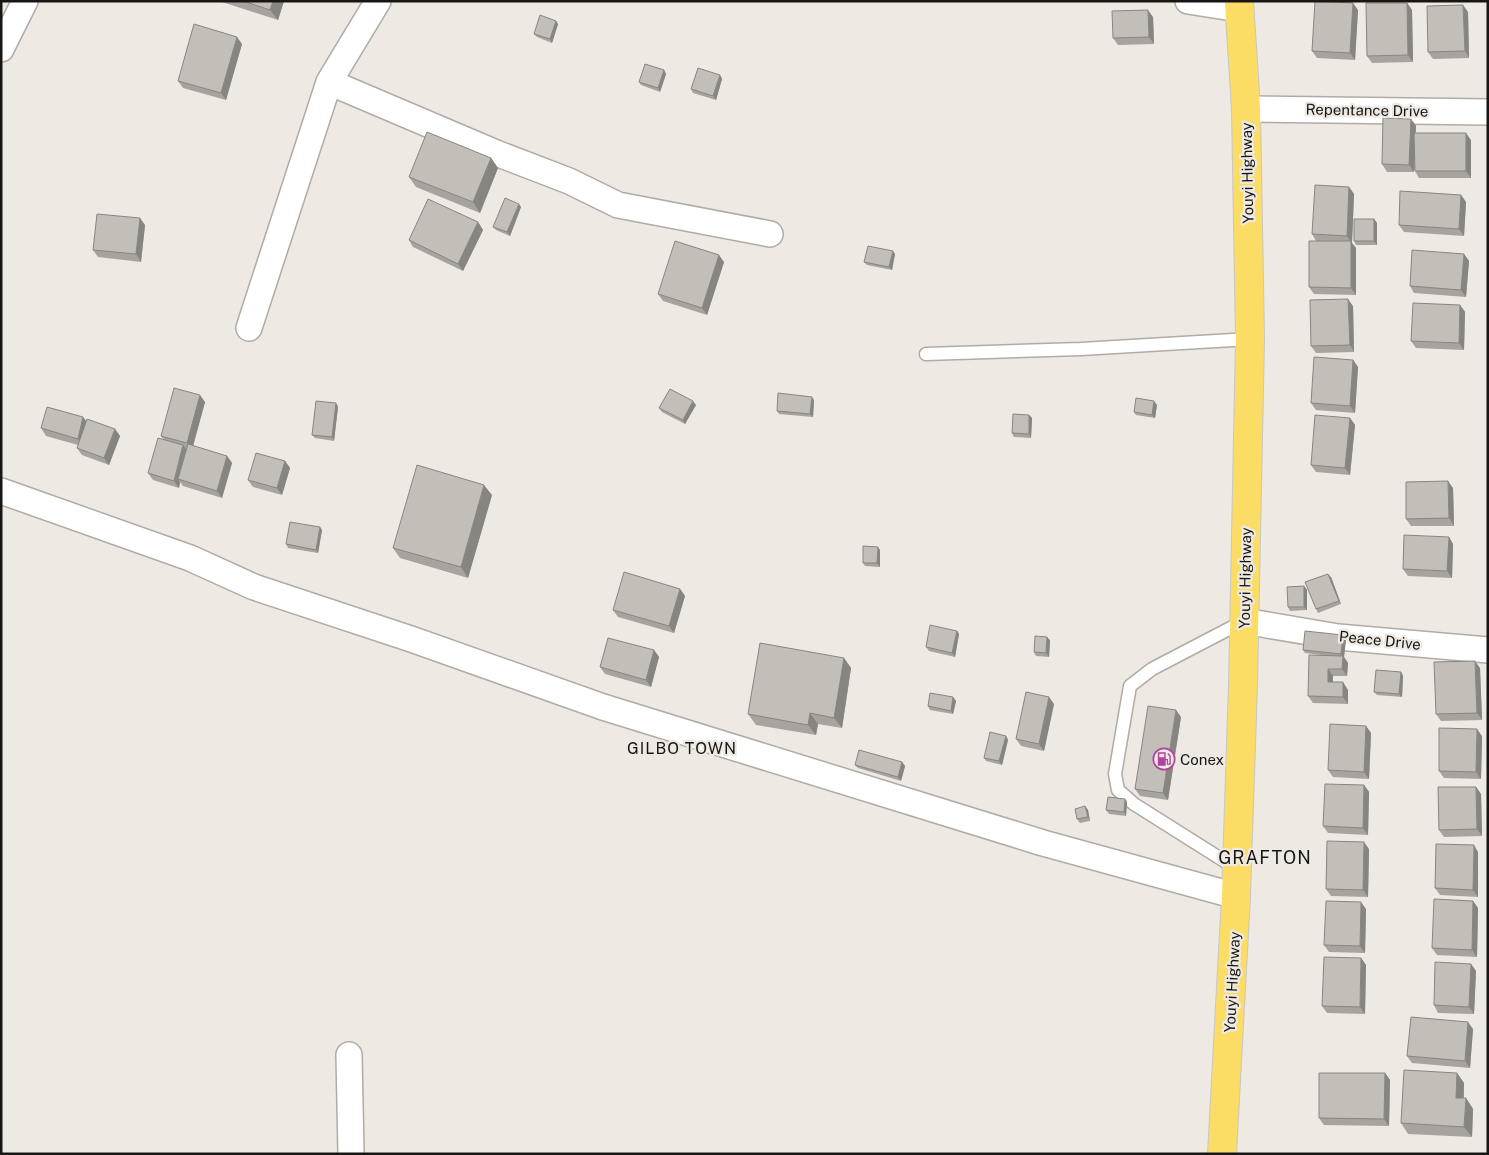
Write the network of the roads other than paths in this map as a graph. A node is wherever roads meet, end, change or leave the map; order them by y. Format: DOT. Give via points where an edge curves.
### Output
graph roads {
  1 [pos="25,1"];
  2 [pos="378,1"];
  3 [pos="1188,1"];
  4 [pos="1239,5"];
  5 [pos="1,49"];
  6 [pos="329,82"];
  7 [pos="1246,109"];
  8 [pos="1488,112"];
  9 [pos="770,234"];
  10 [pos="249,328"];
  11 [pos="1250,339"];
  12 [pos="926,354"];
  13 [pos="1,491"];
  14 [pos="1244,621"];
  15 [pos="1488,650"];
  16 [pos="1237,869"];
  17 [pos="1236,896"];
  18 [pos="349,1055"];
  19 [pos="351,1154"];
  20 [pos="1222,1154"];
  1 -- 5 [label="street"];
  2 -- 6 [label="street"];
  3 -- 4 [label="street"];
  4 -- 7 [label="main road, Youyi Highway"];
  6 -- 9 [label="street" via="569,181 618,205"];
  6 -- 10 [label="street"];
  7 -- 8 [label="street, Repentance Drive"];
  7 -- 11 [label="main road, Youyi Highway"];
  11 -- 12 [label="lane"];
  11 -- 14 [label="main road, Youyi Highway"];
  13 -- 17 [label="street" via="190,558 254,587 603,707 1043,843"];
  14 -- 15 [label="street, Peace Drive" via="1338,637"];
  14 -- 16 [label="main road, Youyi Highway"];
  14 -- 16 [label="lane" via="1152,668 1130,686 1115,774 1118,790 1134,804"];
  16 -- 17 [label="main road, Youyi Highway"];
  17 -- 20 [label="main road, Youyi Highway"];
  18 -- 19 [label="street"];
}
